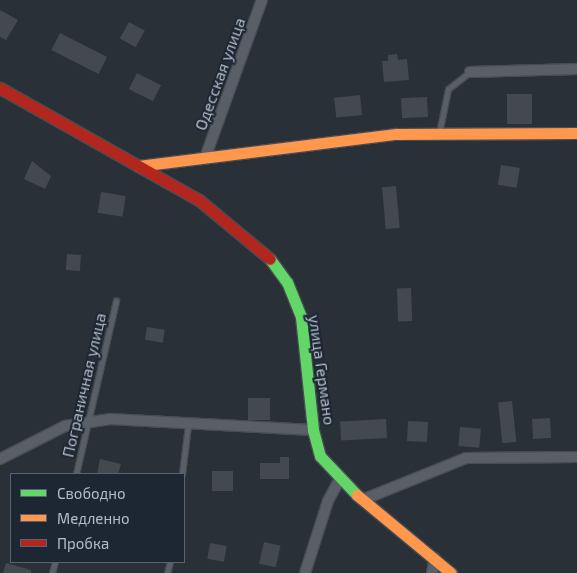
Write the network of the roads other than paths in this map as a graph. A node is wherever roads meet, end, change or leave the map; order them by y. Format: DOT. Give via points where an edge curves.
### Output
graph roads {
  1 [pos="262,0"];
  2 [pos="577,69"];
  3 [pos="470,72"];
  4 [pos="0,88"];
  5 [pos="577,133"];
  6 [pos="438,136"];
  7 [pos="205,158"];
  8 [pos="138,166"];
  9 [pos="116,302"];
  10 [pos="89,421"];
  11 [pos="188,425"];
  12 [pos="313,430"];
  13 [pos="577,457"];
  14 [pos="0,459"];
  15 [pos="76,473"];
  16 [pos="182,473"];
  17 [pos="339,480"];
  18 [pos="362,500"];
  19 [pos="435,558"];
  20 [pos="305,573"];
  21 [pos="432,573"];
  22 [pos="451,573"];
  1 -- 7 [label="street, Одесская улица"];
  2 -- 3 [label="street"];
  3 -- 6 [label="lane" via="448,90"];
  4 -- 8 [label="main road, улица Германо"];
  5 -- 6 [label="main road"];
  6 -- 7 [label="main road" via="396,134"];
  7 -- 8 [label="main road"];
  8 -- 12 [label="main road, улица Германо" via="233,224 264,252 286,282 301,317"];
  9 -- 10 [label="lane, Пограничная улица"];
  10 -- 11 [label="street" via="110,419"];
  10 -- 14 [label="street" via="65,426"];
  10 -- 15 [label="lane, Пограничная улица"];
  11 -- 12 [label="street"];
  11 -- 16 [label="lane"];
  12 -- 17 [label="main road, улица Германо" via="320,456"];
  13 -- 18 [label="street" via="466,458"];
  17 -- 18 [label="main road, улица Германо"];
  17 -- 20 [label="street" via="328,501"];
  18 -- 19 [label="main road, улица Германо"];
  19 -- 21 [label="street"];
  19 -- 22 [label="main road, улица Германо"];
}
